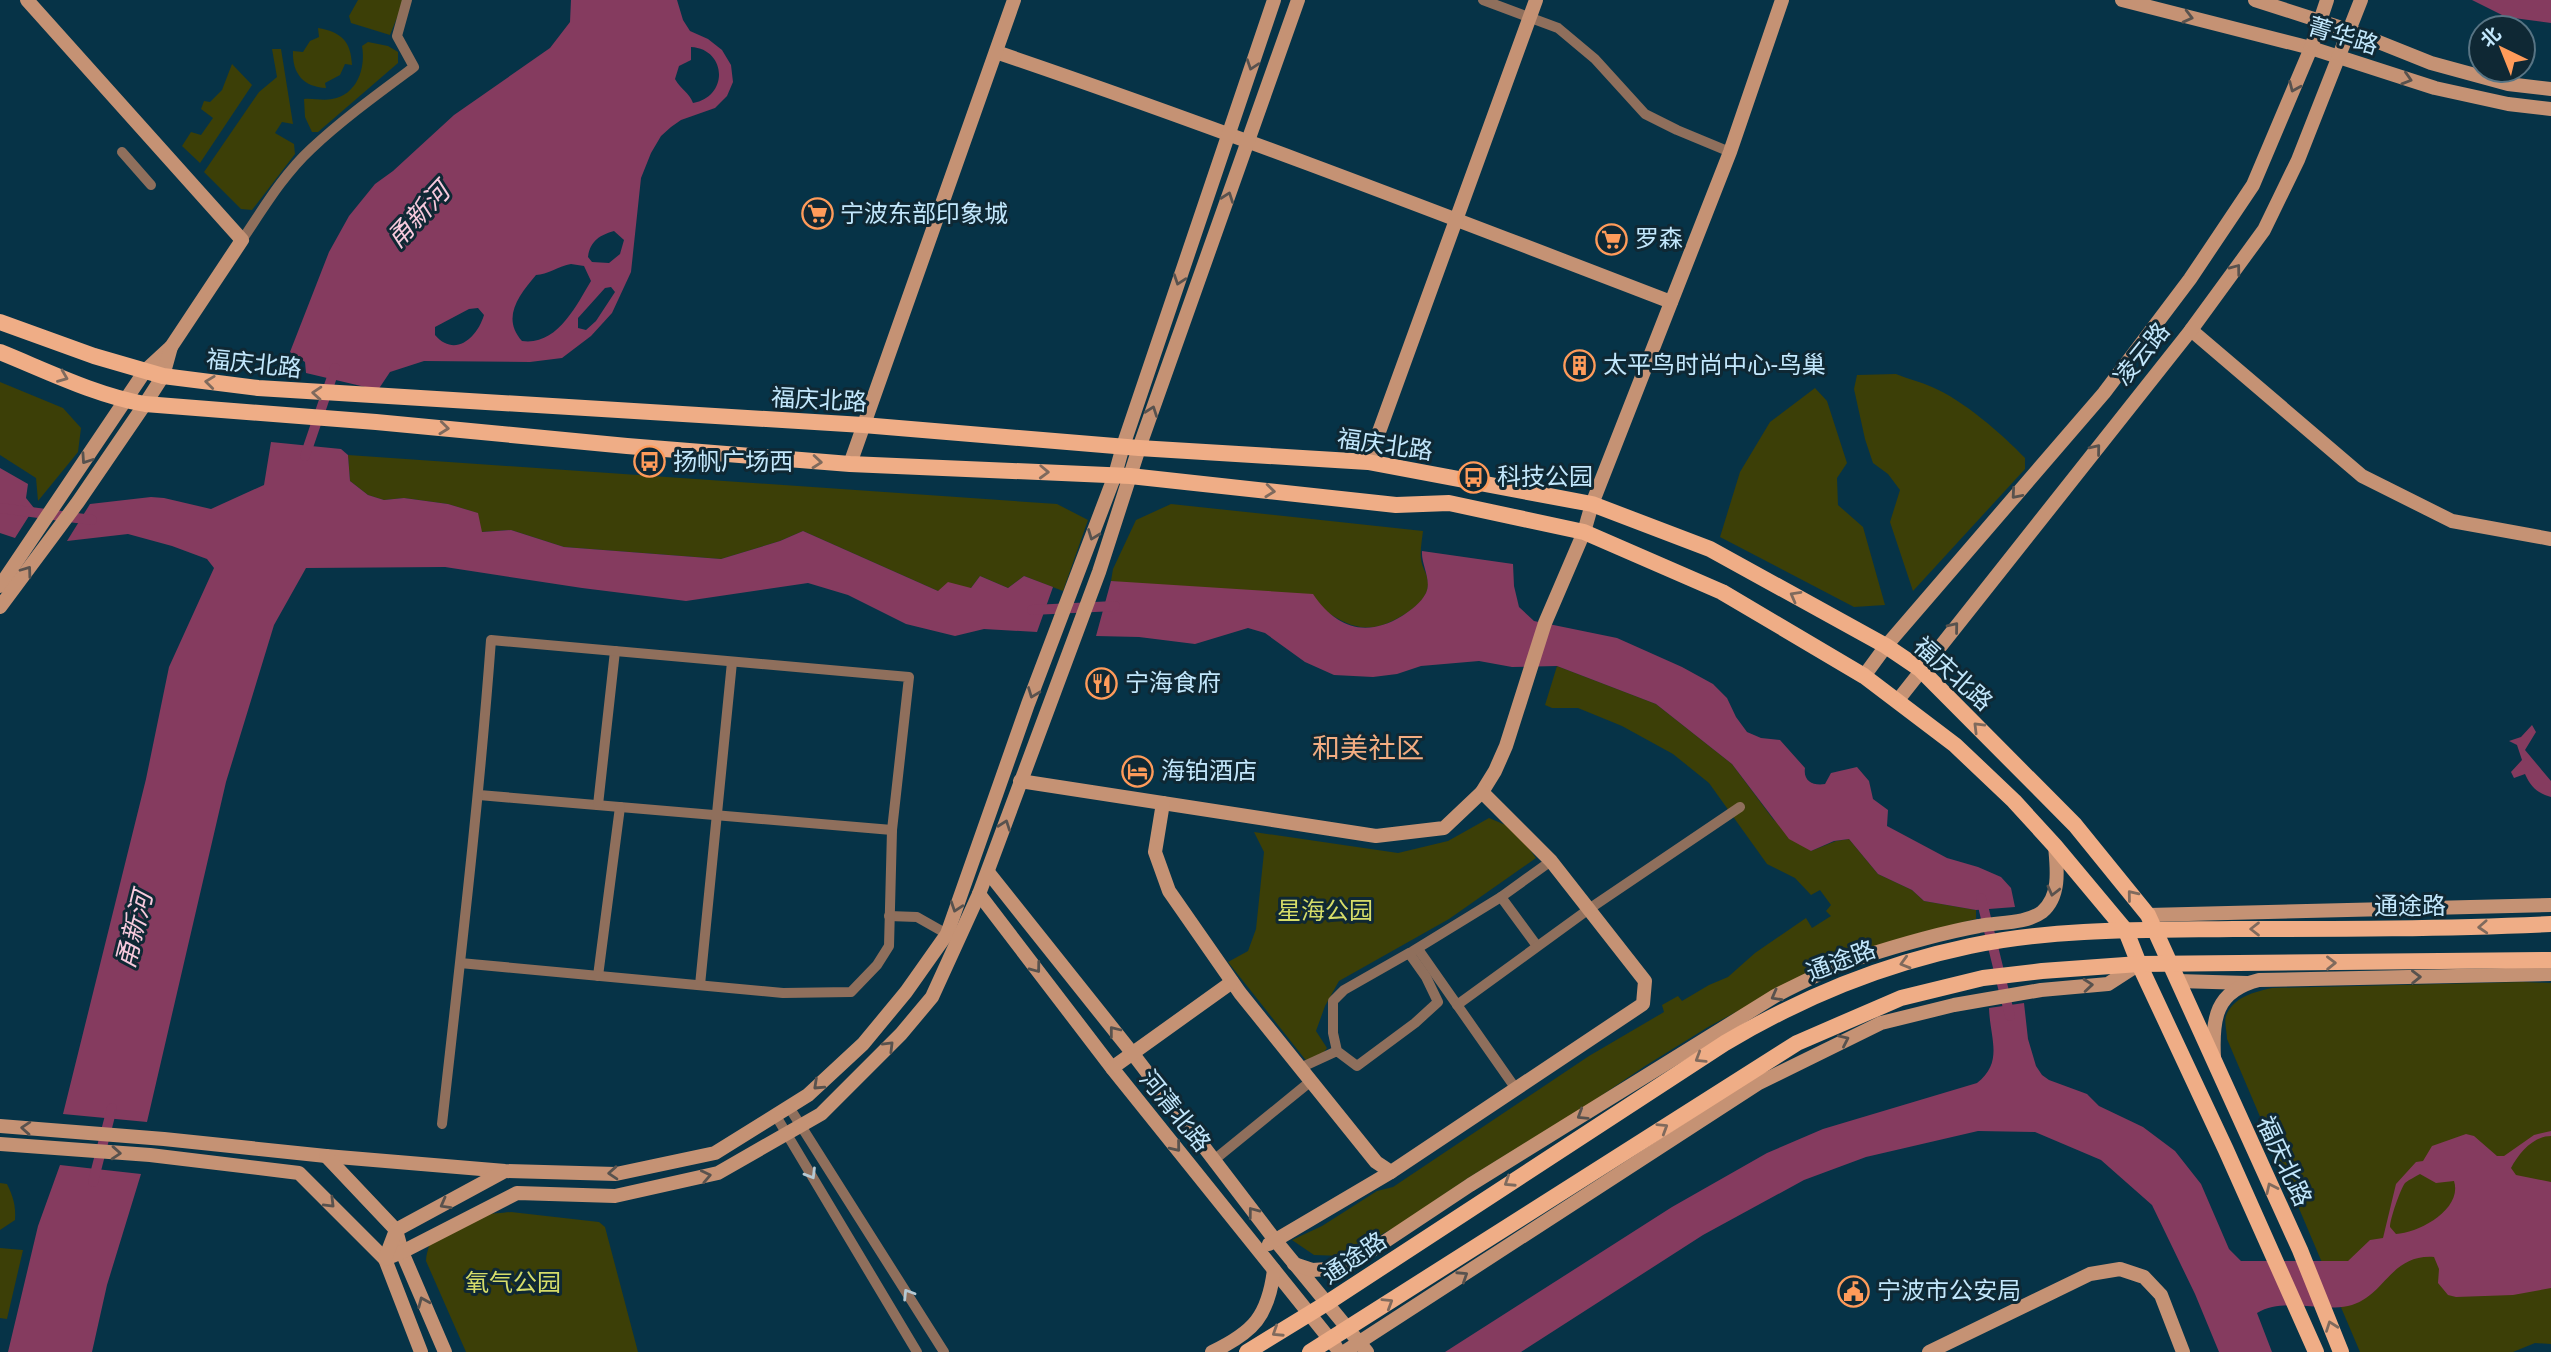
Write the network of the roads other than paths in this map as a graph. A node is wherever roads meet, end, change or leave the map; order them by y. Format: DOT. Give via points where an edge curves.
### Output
graph roads {
  1 [pos="27,0"];
  2 [pos="407,0"];
  3 [pos="1014,0"];
  4 [pos="1274,0"];
  5 [pos="1298,0"];
  6 [pos="1483,0"];
  7 [pos="1536,0"];
  8 [pos="1782,0"];
  9 [pos="2122,0"];
  10 [pos="2255,0"];
  11 [pos="2327,0"];
  12 [pos="2361,0"];
  13 [pos="1530,16"];
  14 [pos="2319,20"];
  15 [pos="2351,31"];
  16 [pos="2311,48"];
  17 [pos="996,52"];
  18 [pos="2339,59"];
  19 [pos="2551,89"];
  20 [pos="2551,109"];
  21 [pos="1228,135"];
  22 [pos="1247,142"];
  23 [pos="122,152"];
  24 [pos="1730,152"];
  25 [pos="151,185"];
  26 [pos="1457,219"];
  27 [pos="242,240"];
  28 [pos="1671,302"];
  29 [pos="0,322"];
  30 [pos="2191,330"];
  31 [pos="171,347"];
  32 [pos="0,352"];
  33 [pos="145,371"];
  34 [pos="163,376"];
  35 [pos="125,401"];
  36 [pos="145,404"];
  37 [pos="863,425"];
  38 [pos="1131,447"];
  39 [pos="1368,462"];
  40 [pos="850,464"];
  41 [pos="1123,476"];
  42 [pos="1592,504"];
  43 [pos="1584,532"];
  44 [pos="2551,539"];
  45 [pos="0,586"];
  46 [pos="0,607"];
  47 [pos="1886,646"];
  48 [pos="615,651"];
  49 [pos="732,662"];
  50 [pos="1920,669"];
  51 [pos="1864,676"];
  52 [pos="1898,700"];
  53 [pos="1020,781"];
  54 [pos="1482,792"];
  55 [pos="479,795"];
  56 [pos="1163,803"];
  57 [pos="598,805"];
  58 [pos="620,807"];
  59 [pos="1740,807"];
  60 [pos="717,815"];
  61 [pos="892,830"];
  62 [pos="2055,846"];
  63 [pos="1551,861"];
  64 [pos="988,872"];
  65 [pos="979,894"];
  66 [pos="1501,897"];
  67 [pos="2551,905"];
  68 [pos="1589,909"];
  69 [pos="890,916"];
  70 [pos="2152,922"];
  71 [pos="2551,924"];
  72 [pos="2126,931"];
  73 [pos="947,934"];
  74 [pos="1537,946"];
  75 [pos="1414,951"];
  76 [pos="2551,960"];
  77 [pos="460,964"];
  78 [pos="2139,964"];
  79 [pos="2171,964"];
  80 [pos="2551,974"];
  81 [pos="598,976"];
  82 [pos="2178,981"];
  83 [pos="1232,982"];
  84 [pos="2249,983"];
  85 [pos="700,985"];
  86 [pos="1457,1004"];
  87 [pos="1337,1051"];
  88 [pos="1133,1054"];
  89 [pos="2214,1063"];
  90 [pos="1112,1068"];
  91 [pos="1300,1068"];
  92 [pos="1311,1081"];
  93 [pos="1516,1089"];
  94 [pos="789,1107"];
  95 [pos="776,1116"];
  96 [pos="442,1124"];
  97 [pos="0,1126"];
  98 [pos="801,1126"];
  99 [pos="787,1134"];
  100 [pos="0,1143"];
  101 [pos="326,1156"];
  102 [pos="1214,1160"];
  103 [pos="505,1171"];
  104 [pos="1391,1172"];
  105 [pos="396,1230"];
  106 [pos="1275,1240"];
  107 [pos="1259,1250"];
  108 [pos="402,1252"];
  109 [pos="385,1259"];
  110 [pos="1294,1264"];
  111 [pos="1275,1270"];
  112 [pos="1327,1303"];
  113 [pos="1308,1313"];
  114 [pos="1348,1328"];
  115 [pos="1364,1347"];
  116 [pos="1338,1348"];
  117 [pos="421,1352"];
  118 [pos="444,1352"];
  119 [pos="917,1352"];
  120 [pos="944,1352"];
  121 [pos="1212,1352"];
  122 [pos="1247,1352"];
  123 [pos="1310,1352"];
  124 [pos="1929,1352"];
  125 [pos="2183,1352"];
  126 [pos="2316,1352"];
  127 [pos="2340,1352"];
  1 -- 27 [label="main road"];
  2 -- 27 [label="street" via="397,36 414,67 310,150"];
  3 -- 17 [label="main road"];
  4 -- 21 [label="main road, one-way"];
  5 -- 22 [label="main road"];
  6 -- 13 [label="street"];
  7 -- 13 [label="main road"];
  8 -- 24 [label="main road"];
  9 -- 16 [label="main road, 菁华路, one-way"];
  10 -- 14 [label="main road"];
  11 -- 14 [label="main road, 凌云路"];
  12 -- 15 [label="main road, 凌云路"];
  13 -- 24 [label="street" via="1577,42 1645,114"];
  13 -- 26 [label="main road"];
  14 -- 15 [label="main road"];
  14 -- 16 [label="main road, 凌云路"];
  15 -- 18 [label="main road, 凌云路"];
  15 -- 19 [label="main road" via="2431,64 2508,84"];
  16 -- 18 [label="main road, 菁华路"];
  16 -- 47 [label="main road, 凌云路, one-way" via="2253,186 2190,279 2104,393"];
  17 -- 21 [label="main road"];
  17 -- 37 [label="main road"];
  18 -- 20 [label="main road, 菁华路, one-way" via="2435,88"];
  30 -- 18 [label="main road, 凌云路, one-way" via="2264,230"];
  21 -- 22 [label="main road"];
  21 -- 38 [label="main road, one-way"];
  22 -- 26 [label="main road"];
  38 -- 22 [label="main road, one-way"];
  23 -- 25 [label="street"];
  24 -- 28 [label="main road"];
  26 -- 28 [label="main road"];
  26 -- 39 [label="main road"];
  27 -- 31 [label="main road"];
  28 -- 42 [label="main road"];
  29 -- 33 [label="main road, 福庆北路"];
  30 -- 44 [label="main road" via="2362,476 2452,521"];
  50 -- 30 [label="main road, 凌云路, one-way"];
  31 -- 33 [label="main road"];
  31 -- 34 [label="main road"];
  32 -- 35 [label="main road, 福庆北路, one-way"];
  33 -- 34 [label="main road, 福庆北路"];
  33 -- 35 [label="main road"];
  34 -- 36 [label="main road"];
  37 -- 34 [label="main road, 福庆北路, one-way" via="377,397"];
  35 -- 36 [label="main road, 福庆北路"];
  35 -- 45 [label="main road, one-way"];
  36 -- 40 [label="main road, 福庆北路, one-way"];
  46 -- 36 [label="main road, one-way"];
  37 -- 38 [label="main road, 福庆北路"];
  37 -- 40 [label="main road"];
  38 -- 39 [label="main road, 福庆北路"];
  38 -- 41 [label="main road"];
  39 -- 42 [label="main road, 福庆北路"];
  40 -- 41 [label="main road, 福庆北路, one-way"];
  41 -- 43 [label="main road, 福庆北路, one-way" via="1396,505 1449,503"];
  41 -- 53 [label="main road" via="1093,587"];
  41 -- 73 [label="main road, one-way" via="1057,629"];
  42 -- 43 [label="main road"];
  47 -- 42 [label="main road, 福庆北路, one-way" via="1710,549"];
  43 -- 51 [label="main road, 福庆北路" via="1723,592"];
  43 -- 54 [label="main road" via="1545,623 1506,746"];
  47 -- 50 [label="main road, 福庆北路"];
  47 -- 51 [label="main road, 凌云路"];
  48 -- 49 [label="street"];
  48 -- 55 [label="street" via="491,640"];
  48 -- 57 [label="street"];
  49 -- 60 [label="street"];
  49 -- 61 [label="street" via="909,677"];
  50 -- 52 [label="main road, 凌云路"];
  70 -- 50 [label="main road, 福庆北路, one-way" via="2075,825"];
  51 -- 52 [label="main road, 福庆北路"];
  52 -- 62 [label="main road, 福庆北路" via="1955,745"];
  53 -- 56 [label="main road"];
  64 -- 53 [label="main road, one-way"];
  54 -- 56 [label="main road" via="1444,828 1376,836"];
  54 -- 63 [label="main road"];
  55 -- 57 [label="street"];
  55 -- 77 [label="street"];
  56 -- 83 [label="main road" via="1155,852 1169,891"];
  57 -- 58 [label="street"];
  58 -- 60 [label="street"];
  58 -- 81 [label="street"];
  59 -- 68 [label="street"];
  60 -- 61 [label="street"];
  60 -- 85 [label="street"];
  61 -- 69 [label="street"];
  62 -- 72 [label="main road, 福庆北路"];
  62 -- 110 [label="main road, one-way" via="2056,885 2050,904 2040,914 1859,958 1775,996 1345,1268 1312,1270"];
  63 -- 66 [label="street"];
  63 -- 68 [label="main road"];
  64 -- 65 [label="main road"];
  88 -- 64 [label="main road, 河清北路, one-way"];
  65 -- 90 [label="main road, 河清北路, one-way"];
  98 -- 65 [label="main road, one-way" via="821,1114 932,997"];
  66 -- 74 [label="street"];
  66 -- 75 [label="street"];
  67 -- 70 [label="main road"];
  68 -- 74 [label="street"];
  68 -- 93 [label="main road" via="1645,981 1643,1004"];
  69 -- 73 [label="street" via="917,917"];
  69 -- 85 [label="street" via="888,946 851,992 783,993"];
  71 -- 70 [label="main road, 通途路, one-way" via="2453,929"];
  70 -- 72 [label="main road, 通途路"];
  70 -- 79 [label="main road, 福庆北路"];
  72 -- 78 [label="main road, 福庆北路"];
  72 -- 112 [label="main road, 通途路, one-way" via="1972,946 1856,978 1775,1013"];
  73 -- 94 [label="main road, one-way" via="863,1044"];
  74 -- 86 [label="street"];
  75 -- 86 [label="street"];
  75 -- 87 [label="street" via="1344,990 1333,1001"];
  75 -- 87 [label="street" via="1437,1002 1357,1066"];
  79 -- 76 [label="main road, one-way"];
  77 -- 81 [label="street"];
  77 -- 96 [label="street"];
  78 -- 79 [label="main road"];
  114 -- 78 [label="main road, one-way" via="1797,1043 1901,998 1983,978"];
  115 -- 78 [label="main road, one-way" via="1759,1083 1881,1023 1987,999 2108,984"];
  78 -- 126 [label="main road, 福庆北路"];
  79 -- 82 [label="main road, 福庆北路"];
  84 -- 80 [label="main road, one-way"];
  81 -- 85 [label="street"];
  82 -- 84 [label="main road"];
  82 -- 89 [label="main road, 福庆北路"];
  83 -- 88 [label="main road"];
  83 -- 91 [label="main road"];
  84 -- 89 [label="main road" via="2226,998 2217,1011"];
  86 -- 93 [label="street"];
  87 -- 91 [label="street"];
  88 -- 90 [label="main road"];
  88 -- 102 [label="main road, 河清北路"];
  127 -- 89 [label="main road, 福庆北路, one-way" via="2300,1250"];
  90 -- 107 [label="main road, 河清北路, one-way"];
  91 -- 92 [label="main road"];
  92 -- 102 [label="street"];
  92 -- 104 [label="main road" via="1376,1162"];
  93 -- 104 [label="main road"];
  94 -- 95 [label="main road"];
  94 -- 98 [label="street"];
  95 -- 99 [label="street"];
  95 -- 103 [label="main road, one-way" via="715,1153 616,1174"];
  101 -- 97 [label="main road, one-way"];
  98 -- 99 [label="main road"];
  120 -- 98 [label="street, one-way"];
  108 -- 99 [label="main road, one-way" via="517,1193 615,1196 718,1173"];
  99 -- 119 [label="street, one-way"];
  100 -- 109 [label="main road, one-way" via="299,1173"];
  101 -- 103 [label="main road"];
  101 -- 105 [label="main road"];
  106 -- 102 [label="main road, 河清北路, one-way"];
  103 -- 105 [label="main road, one-way"];
  104 -- 106 [label="main road"];
  105 -- 108 [label="main road"];
  105 -- 109 [label="main road"];
  106 -- 107 [label="main road"];
  106 -- 110 [label="main road, 河清北路"];
  107 -- 111 [label="main road, 河清北路"];
  108 -- 109 [label="main road"];
  118 -- 108 [label="main road, one-way"];
  109 -- 117 [label="main road"];
  110 -- 112 [label="main road, 河清北路"];
  111 -- 113 [label="main road, 河清北路"];
  111 -- 121 [label="main road" via="1269,1299 1257,1323"];
  112 -- 113 [label="main road, 通途路"];
  112 -- 114 [label="main road, 河清北路"];
  113 -- 116 [label="main road, 河清北路"];
  113 -- 122 [label="main road, 通途路, one-way"];
  114 -- 115 [label="main road, 河清北路"];
  114 -- 116 [label="main road"];
  115 -- 116 [label="main road"];
  116 -- 123 [label="main road"];
  124 -- 125 [label="main road" via="2090,1274 2120,1269 2144,1277 2161,1295"];
}
